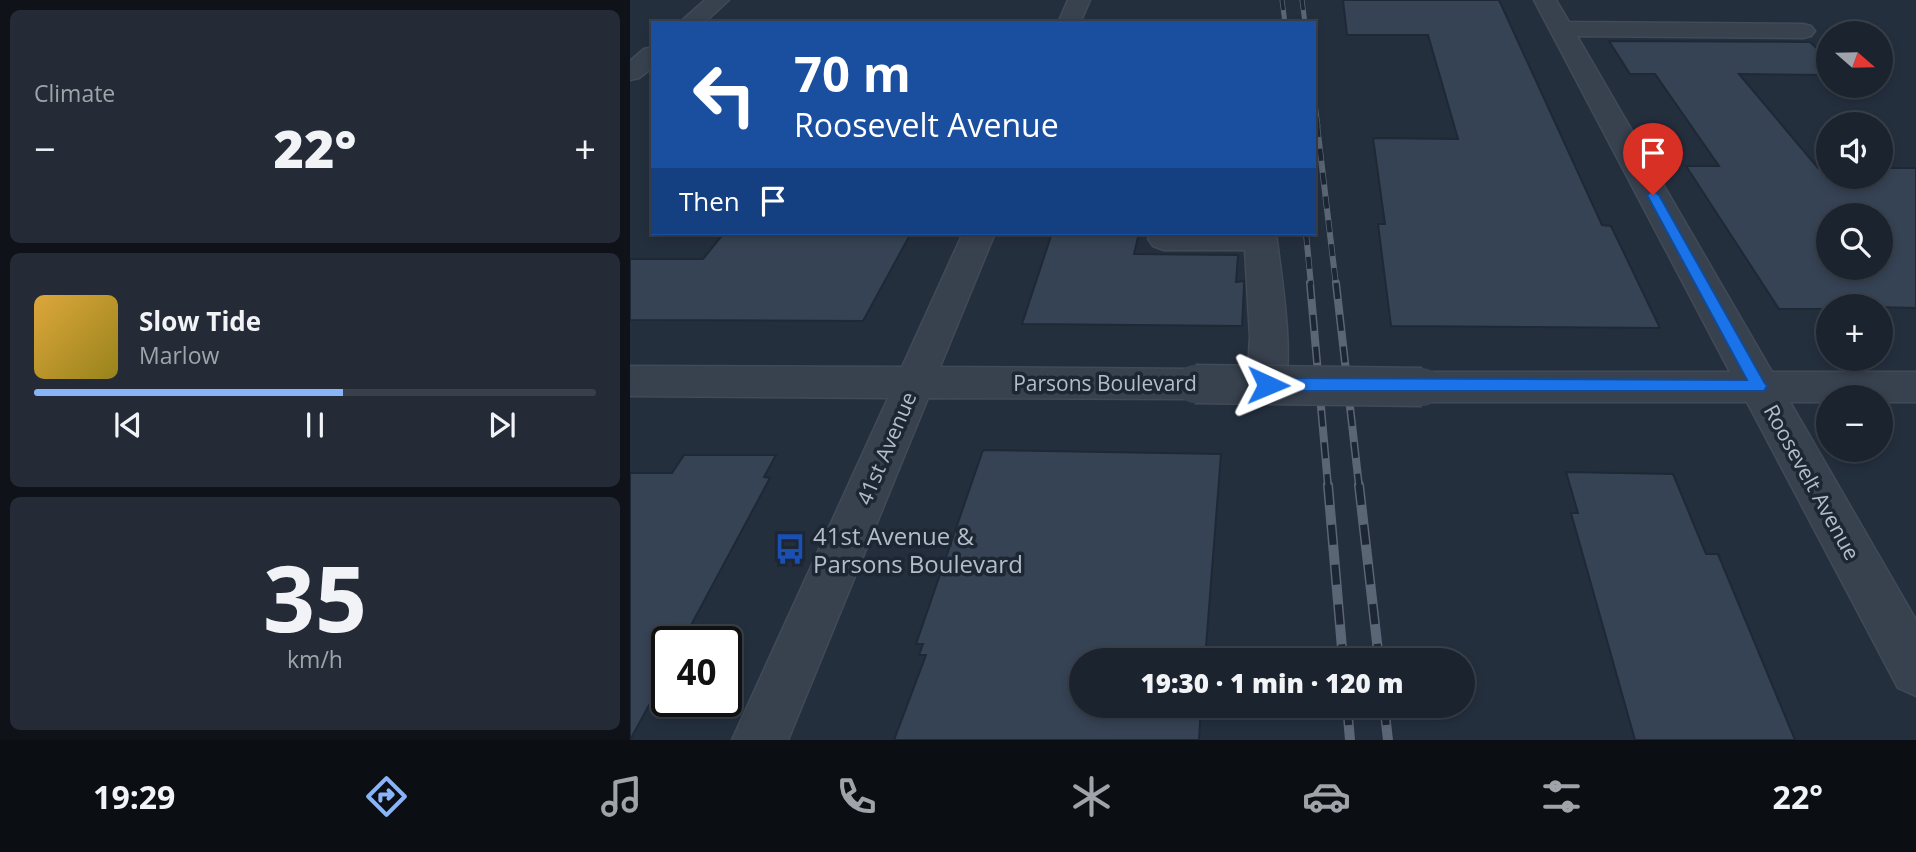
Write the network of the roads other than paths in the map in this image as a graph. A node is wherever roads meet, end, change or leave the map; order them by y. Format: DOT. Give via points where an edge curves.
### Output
graph roads {
  1 [pos="718,0"];
  2 [pos="1079,0"];
  3 [pos="1553,15"];
  4 [pos="693,21"];
  5 [pos="1070,21"];
  6 [pos="1802,31"];
  7 [pos="651,56"];
  8 [pos="630,73"];
  9 [pos="978,235"];
  10 [pos="1260,236"];
  11 [pos="1164,239"];
  12 [pos="630,381"];
  13 [pos="914,383"];
  14 [pos="1268,385"];
  15 [pos="1759,386"];
  16 [pos="1916,387"];
  17 [pos="1916,670"];
  18 [pos="760,740"];
  1 -- 4 [label="street"];
  2 -- 5 [label="street"];
  3 -- 6 [label="street"];
  3 -- 15 [label="street, Roosevelt Avenue"];
  7 -- 8 [label="street"];
  9 -- 13 [label="street, 41st Avenue"];
  10 -- 11 [label="street"];
  10 -- 14 [label="street"];
  12 -- 13 [label="street, Parsons Boulevard"];
  13 -- 14 [label="street, Parsons Boulevard, bridge"];
  13 -- 18 [label="street, 41st Avenue"];
  14 -- 15 [label="street, Parsons Boulevard, bridge"];
  15 -- 16 [label="street, Parsons Boulevard"];
  15 -- 17 [label="street, Roosevelt Avenue"];
}
